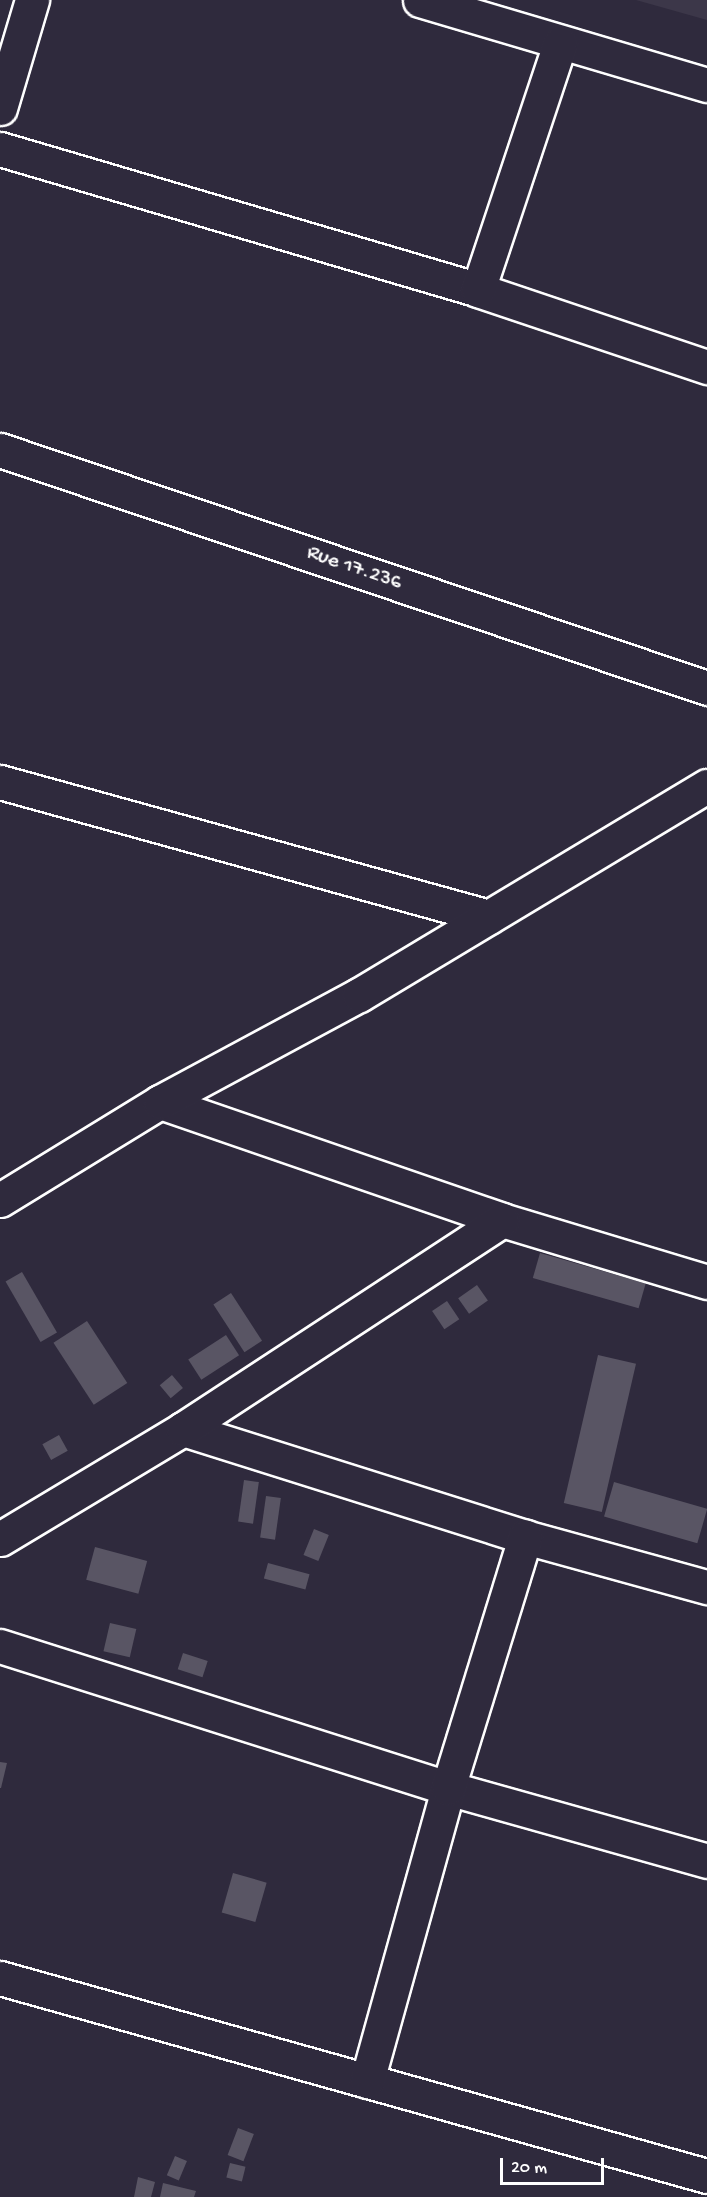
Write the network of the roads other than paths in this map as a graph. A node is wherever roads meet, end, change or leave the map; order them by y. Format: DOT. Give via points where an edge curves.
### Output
graph roads {
  1 [pos="32,0"];
  2 [pos="420,0"];
  3 [pos="560,44"];
  4 [pos="707,85"];
  5 [pos="0,108"];
  6 [pos="0,149"];
  7 [pos="478,290"];
  8 [pos="707,367"];
  9 [pos="0,450"];
  10 [pos="707,688"];
  11 [pos="0,783"];
  12 [pos="707,786"];
  13 [pos="489,917"];
  14 [pos="160,1102"];
  15 [pos="0,1200"];
  16 [pos="502,1220"];
  17 [pos="707,1282"];
  18 [pos="183,1430"];
  19 [pos="525,1537"];
  20 [pos="0,1539"];
  21 [pos="707,1587"];
  22 [pos="0,1646"];
  23 [pos="448,1788"];
  24 [pos="707,1861"];
  25 [pos="0,1978"];
  26 [pos="367,2081"];
  27 [pos="707,2176"];
  1 -- 5 [label="street"];
  2 -- 3 [label="street"];
  3 -- 4 [label="street"];
  3 -- 7 [label="street"];
  6 -- 7 [label="street"];
  7 -- 8 [label="street"];
  9 -- 10 [label="street, Rue 17.236"];
  11 -- 13 [label="street"];
  12 -- 13 [label="street"];
  13 -- 14 [label="street" via="359,995"];
  14 -- 15 [label="street"];
  14 -- 16 [label="street"];
  16 -- 17 [label="street"];
  16 -- 18 [label="street"];
  18 -- 19 [label="street"];
  18 -- 20 [label="street"];
  19 -- 21 [label="street"];
  19 -- 23 [label="street"];
  22 -- 23 [label="street"];
  23 -- 24 [label="street"];
  23 -- 26 [label="street"];
  25 -- 26 [label="street"];
  26 -- 27 [label="street"];
}
